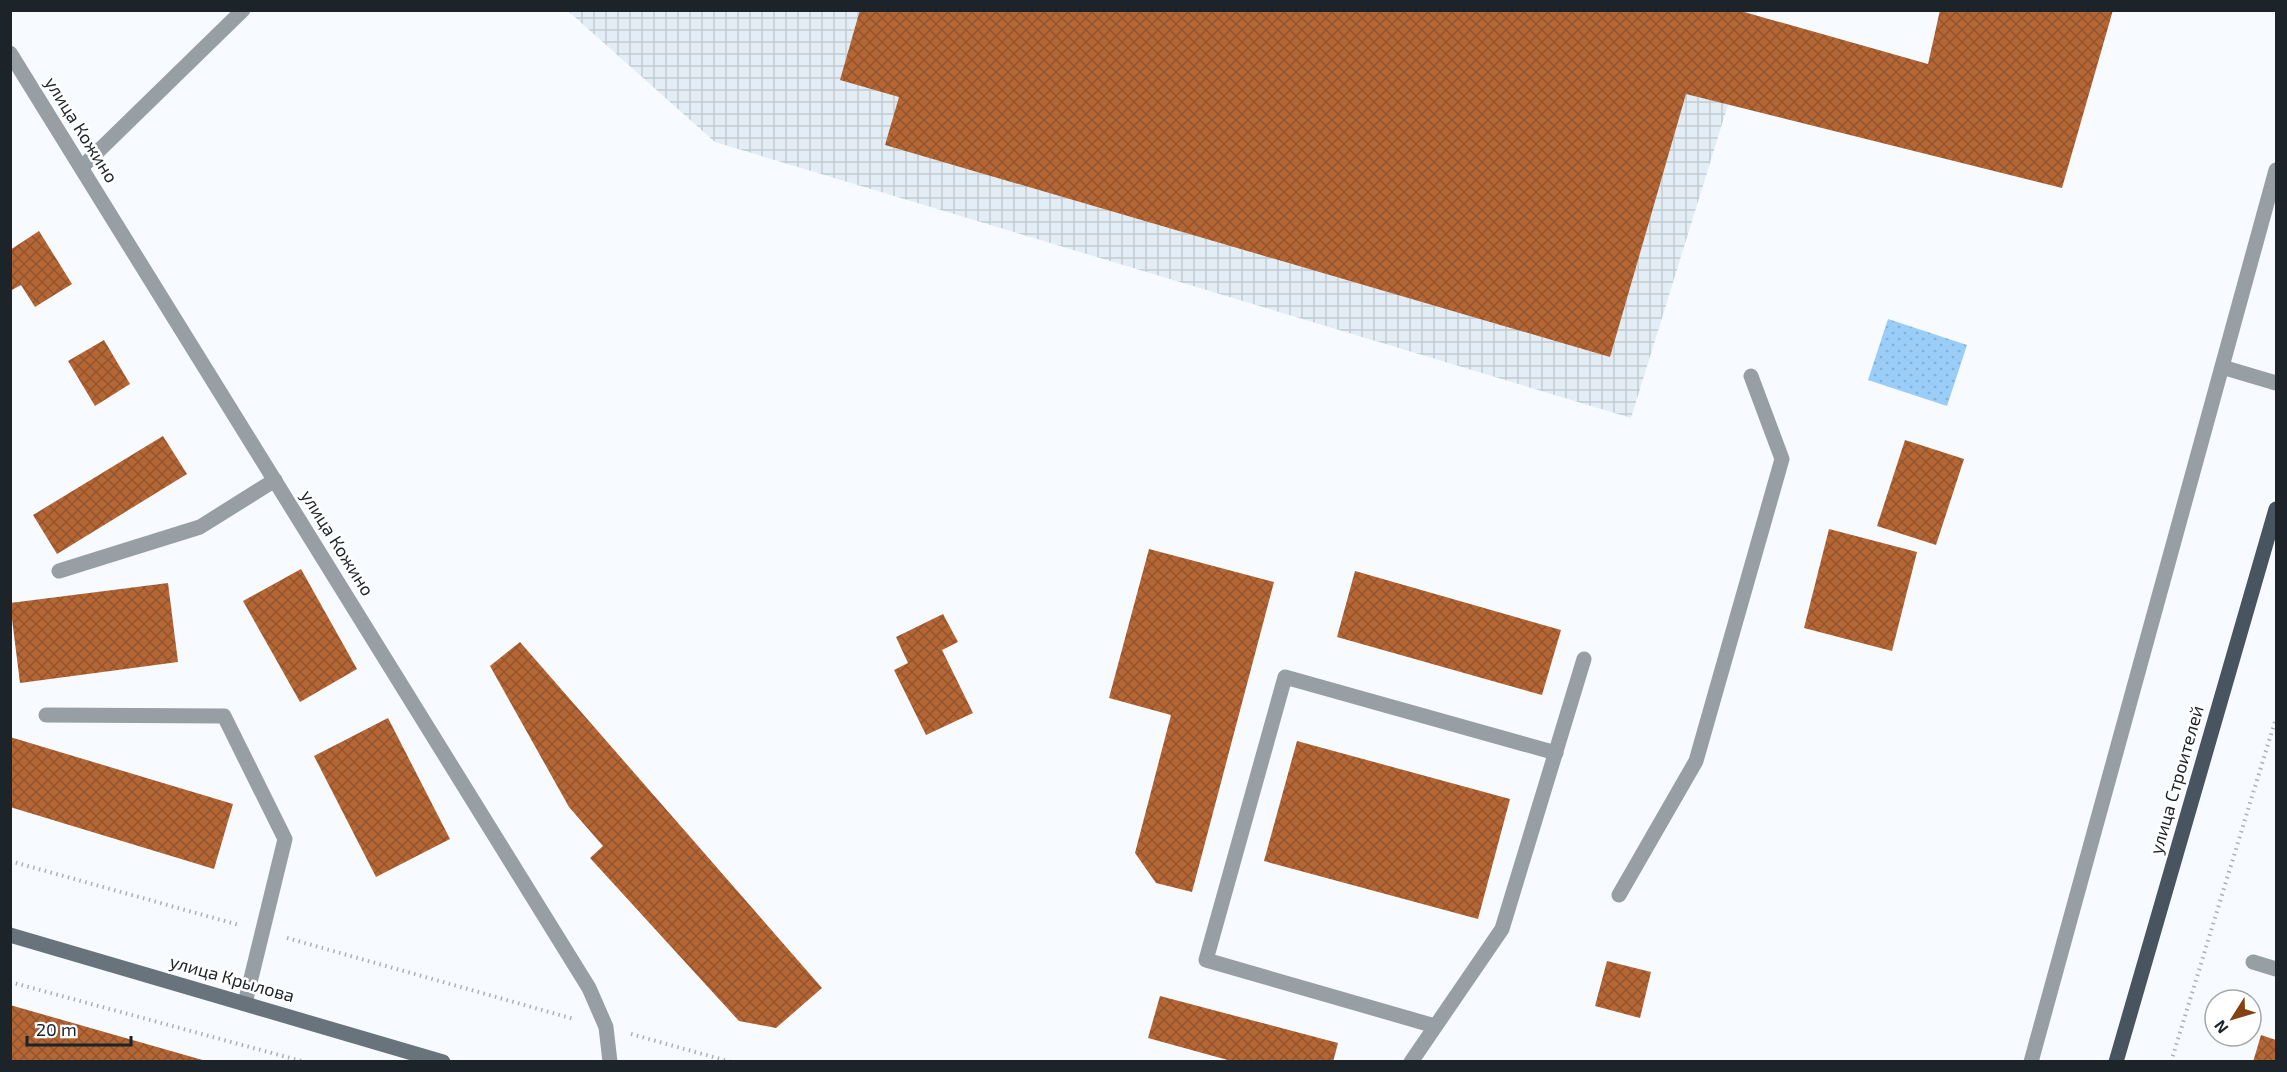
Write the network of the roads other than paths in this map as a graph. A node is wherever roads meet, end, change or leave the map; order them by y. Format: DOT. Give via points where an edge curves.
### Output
graph roads {
  1 [pos="243,10"];
  2 [pos="10,53"];
  3 [pos="82,167"];
  4 [pos="2277,170"];
  5 [pos="2222,367"];
  6 [pos="1751,375"];
  7 [pos="2277,383"];
  8 [pos="275,480"];
  9 [pos="2277,509"];
  10 [pos="59,571"];
  11 [pos="1584,659"];
  12 [pos="46,715"];
  13 [pos="1556,753"];
  14 [pos="1619,895"];
  15 [pos="10,935"];
  16 [pos="2253,962"];
  17 [pos="2277,969"];
  18 [pos="245,1003"];
  19 [pos="1435,1026"];
  20 [pos="443,1062"];
  21 [pos="610,1062"];
  22 [pos="1411,1062"];
  23 [pos="2031,1062"];
  24 [pos="2115,1062"];
  1 -- 3 [label="street"];
  2 -- 3 [label="street, улица Кожино"];
  3 -- 8 [label="street, улица Кожино"];
  4 -- 5 [label="street"];
  5 -- 7 [label="street"];
  5 -- 23 [label="street"];
  6 -- 14 [label="street" via="1782,459 1696,761"];
  8 -- 10 [label="street" via="200,527"];
  8 -- 21 [label="street, улица Кожино" via="589,988 606,1028"];
  9 -- 24 [label="main road, улица Строителей"];
  11 -- 13 [label="street"];
  12 -- 18 [label="street" via="224,716 285,839"];
  13 -- 19 [label="street" via="1502,929"];
  13 -- 19 [label="street" via="1285,677 1206,960"];
  15 -- 18 [label="main road, улица Крылова"];
  16 -- 17 [label="street"];
  18 -- 20 [label="main road, улица Крылова"];
  19 -- 22 [label="street"];
}
